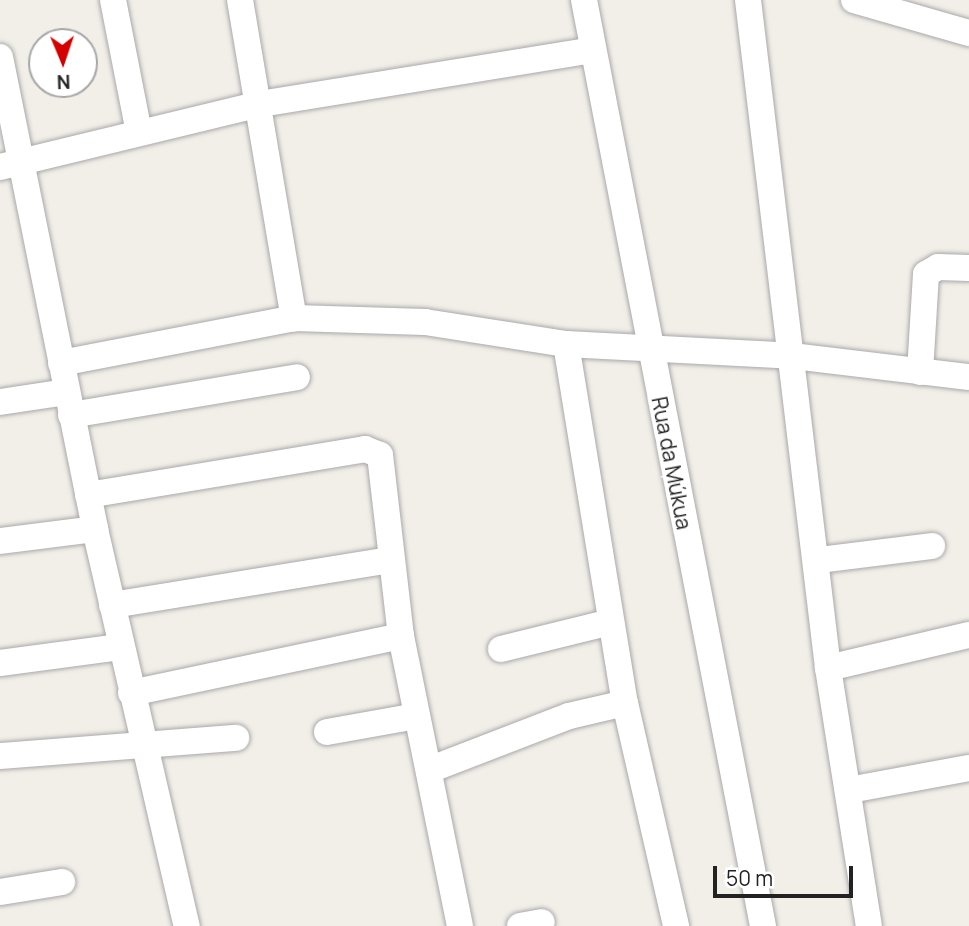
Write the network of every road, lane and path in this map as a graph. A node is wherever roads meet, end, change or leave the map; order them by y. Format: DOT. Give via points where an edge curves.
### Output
graph roads {
  1 [pos="113,0"];
  2 [pos="240,0"];
  3 [pos="584,0"];
  4 [pos="748,0"];
  5 [pos="854,0"];
  6 [pos="969,33"];
  7 [pos="593,50"];
  8 [pos="0,57"];
  9 [pos="260,104"];
  10 [pos="139,132"];
  11 [pos="10,164"];
  12 [pos="969,268"];
  13 [pos="294,318"];
  14 [pos="566,344"];
  15 [pos="650,352"];
  16 [pos="792,356"];
  17 [pos="61,363"];
  18 [pos="920,372"];
  19 [pos="297,377"];
  20 [pos="969,377"];
  21 [pos="0,402"];
  22 [pos="69,403"];
  23 [pos="88,495"];
  24 [pos="95,529"];
  25 [pos="0,541"];
  26 [pos="932,546"];
  27 [pos="390,560"];
  28 [pos="819,560"];
  29 [pos="112,605"];
  30 [pos="611,622"];
  31 [pos="969,635"];
  32 [pos="401,636"];
  33 [pos="120,647"];
  34 [pos="501,649"];
  35 [pos="0,663"];
  36 [pos="828,668"];
  37 [pos="131,693"];
  38 [pos="625,703"];
  39 [pos="417,716"];
  40 [pos="327,733"];
  41 [pos="236,738"];
  42 [pos="143,746"];
  43 [pos="0,756"];
  44 [pos="969,768"];
  45 [pos="429,770"];
  46 [pos="849,790"];
  47 [pos="62,882"];
  48 [pos="0,892"];
  49 [pos="187,926"];
  50 [pos="460,926"];
  51 [pos="676,926"];
  52 [pos="763,926"];
  53 [pos="869,926"];
  1 -- 10 [label="street"];
  2 -- 9 [label="street"];
  3 -- 7 [label="street, Rua da Múkua"];
  4 -- 16 [label="street"];
  5 -- 6 [label="street"];
  7 -- 9 [label="street"];
  7 -- 15 [label="street, Rua da Múkua"];
  8 -- 11 [label="street"];
  9 -- 10 [label="street"];
  9 -- 13 [label="street"];
  10 -- 11 [label="street"];
  11 -- 17 [label="street"];
  12 -- 18 [label="street" via="938,267 926,274"];
  13 -- 14 [label="street" via="425,322"];
  13 -- 17 [label="street"];
  14 -- 15 [label="street"];
  14 -- 30 [label="street"];
  15 -- 16 [label="street"];
  15 -- 52 [label="street, Rua da Múkua"];
  16 -- 18 [label="street"];
  16 -- 28 [label="street"];
  17 -- 22 [label="street"];
  18 -- 20 [label="street"];
  19 -- 22 [label="street"];
  21 -- 22 [label="street"];
  22 -- 23 [label="street"];
  23 -- 24 [label="street"];
  23 -- 27 [label="street" via="374,449 380,455"];
  24 -- 25 [label="street"];
  24 -- 29 [label="street"];
  26 -- 28 [label="street"];
  27 -- 29 [label="street"];
  27 -- 32 [label="street"];
  28 -- 36 [label="street"];
  29 -- 33 [label="street"];
  30 -- 34 [label="street"];
  30 -- 38 [label="street"];
  31 -- 36 [label="street"];
  32 -- 37 [label="street"];
  32 -- 39 [label="street"];
  33 -- 35 [label="street"];
  33 -- 37 [label="street"];
  36 -- 46 [label="street"];
  37 -- 42 [label="street"];
  38 -- 45 [label="street" via="569,716"];
  38 -- 51 [label="street"];
  39 -- 40 [label="street"];
  39 -- 45 [label="street"];
  41 -- 42 [label="street"];
  42 -- 43 [label="street"];
  42 -- 49 [label="street"];
  44 -- 46 [label="street"];
  45 -- 50 [label="street"];
  46 -- 53 [label="street"];
  47 -- 48 [label="street"];
}
